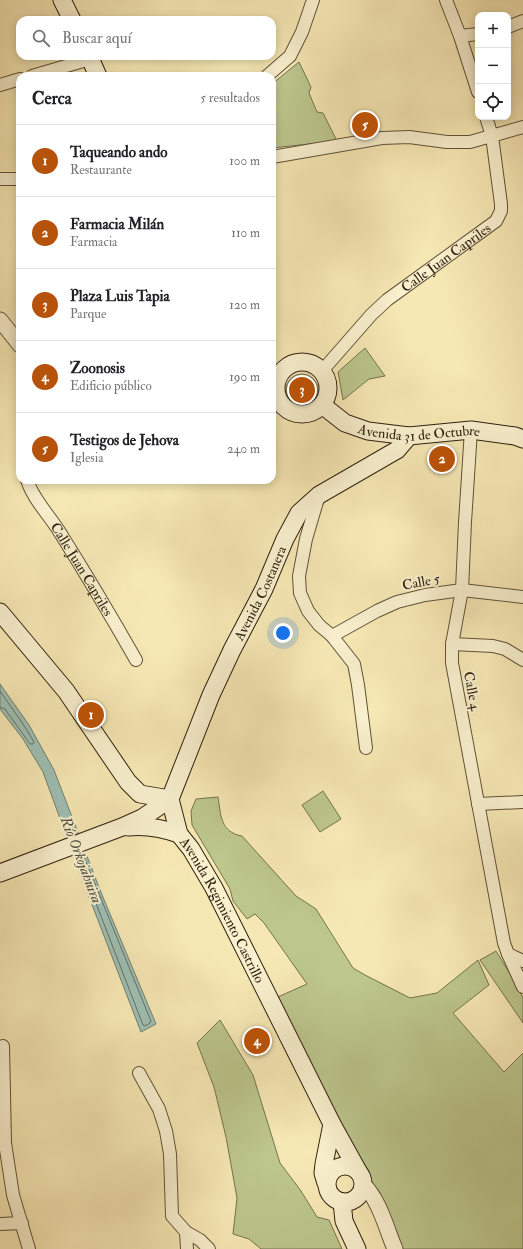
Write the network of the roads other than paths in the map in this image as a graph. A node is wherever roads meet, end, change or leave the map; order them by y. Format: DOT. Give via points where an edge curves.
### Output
graph roads {
  1 [pos="62,0"];
  2 [pos="312,0"];
  3 [pos="446,0"];
  4 [pos="70,16"];
  5 [pos="523,21"];
  6 [pos="511,26"];
  7 [pos="475,34"];
  8 [pos="460,36"];
  9 [pos="84,60"];
  10 [pos="91,60"];
  11 [pos="45,72"];
  12 [pos="96,72"];
  13 [pos="272,72"];
  14 [pos="16,80"];
  15 [pos="475,84"];
  16 [pos="0,85"];
  17 [pos="487,120"];
  18 [pos="523,127"];
  19 [pos="492,136"];
  20 [pos="276,156"];
  21 [pos="0,179"];
  22 [pos="16,179"];
  23 [pos="0,320"];
  24 [pos="16,340"];
  25 [pos="277,368"];
  26 [pos="322,372"];
  27 [pos="276,381"];
  28 [pos="276,403"];
  29 [pos="322,405"];
  30 [pos="471,430"];
  31 [pos="520,435"];
  32 [pos="409,436"];
  33 [pos="29,484"];
  34 [pos="319,495"];
  35 [pos="462,590"];
  36 [pos="523,597"];
  37 [pos="0,612"];
  38 [pos="332,636"];
  39 [pos="452,644"];
  40 [pos="136,660"];
  41 [pos="523,660"];
  42 [pos="366,748"];
  43 [pos="128,782"];
  44 [pos="170,799"];
  45 [pos="523,802"];
  46 [pos="478,804"];
  47 [pos="119,828"];
  48 [pos="179,834"];
  49 [pos="0,873"];
  50 [pos="508,954"];
  51 [pos="523,961"];
  52 [pos="523,987"];
  53 [pos="3,1046"];
  54 [pos="139,1073"];
  55 [pos="332,1124"];
  56 [pos="361,1178"];
  57 [pos="326,1184"];
  58 [pos="342,1202"];
  59 [pos="22,1223"];
  60 [pos="0,1224"];
  61 [pos="186,1232"];
  62 [pos="29,1249"];
  63 [pos="187,1249"];
  64 [pos="209,1249"];
  65 [pos="357,1249"];
  66 [pos="395,1249"];
  1 -- 4 [label="main road"];
  2 -- 13 [label="street" via="302,32 290,56"];
  3 -- 8 [label="street"];
  5 -- 6 [label="street"];
  7 -- 8 [label="street"];
  8 -- 15 [label="street"];
  9 -- 11 [label="street"];
  10 -- 12 [label="main road"];
  14 -- 16 [label="street"];
  17 -- 19 [label="street, Calle Juan Capriles"];
  18 -- 19 [label="street"];
  19 -- 20 [label="street" via="470,142 409,137 382,138"];
  19 -- 26 [label="street, Calle Juan Capriles" via="501,204 496,221 387,300"];
  21 -- 22 [label="street"];
  23 -- 24 [label="street"];
  25 -- 26 [label="main road" via="306,363"];
  25 -- 27 [label="main road"];
  26 -- 29 [label="main road" via="328,388 327,397"];
  28 -- 29 [label="main road" via="294,414 314,412"];
  29 -- 32 [label="main road, Avenida 31 de Octubre" via="345,423 368,431"];
  30 -- 31 [label="main road, Avenida 31 de Octubre"];
  30 -- 32 [label="main road, Avenida 31 de Octubre"];
  30 -- 35 [label="street, Calle 4"];
  32 -- 34 [label="main road, Avenida Costanera" via="397,450"];
  33 -- 40 [label="street, Calle Juan Capriles" via="100,597"];
  34 -- 38 [label="street" via="306,539 299,576 300,593 308,611"];
  34 -- 44 [label="main road, Avenida Costanera" via="299,513 286,539 211,695"];
  35 -- 36 [label="street, Calle 5"];
  35 -- 38 [label="street, Calle 5" via="397,602 377,610"];
  35 -- 39 [label="street, Calle 4"];
  37 -- 43 [label="main road" via="66,691"];
  38 -- 42 [label="street" via="354,664"];
  39 -- 41 [label="street" via="493,646 505,649"];
  39 -- 46 [label="street, Calle 4" via="452,663"];
  43 -- 44 [label="main road" via="140,794"];
  43 -- 47 [label="main road" via="136,804 132,814"];
  44 -- 47 [label="main road" via="142,818"];
  44 -- 48 [label="main road, Avenida Regimiento Castrillo"];
  45 -- 46 [label="street"];
  46 -- 50 [label="street, Calle 4"];
  47 -- 48 [label="main road" via="162,828"];
  47 -- 49 [label="main road"];
  48 -- 55 [label="main road, Avenida Regimiento Castrillo" via="214,888"];
  50 -- 51 [label="street"];
  50 -- 52 [label="street, Calle 4"];
  53 -- 59 [label="street" via="5,1143 13,1195"];
  54 -- 61 [label="street" via="159,1110 166,1131 170,1154 172,1216"];
  55 -- 56 [label="main road, Avenida Regimiento Castrillo"];
  55 -- 57 [label="main road" via="323,1168"];
  56 -- 57 [label="main road" via="352,1167 338,1167 332,1171"];
  56 -- 58 [label="main road" via="362,1191 358,1197 352,1201"];
  56 -- 66 [label="street, Avenida Regimiento Castrillo" via="370,1191"];
  57 -- 58 [label="main road" via="331,1197"];
  58 -- 65 [label="main road" via="344,1221"];
  59 -- 60 [label="street"];
  59 -- 62 [label="street"];
  61 -- 63 [label="street"];
  61 -- 64 [label="street"];
}
